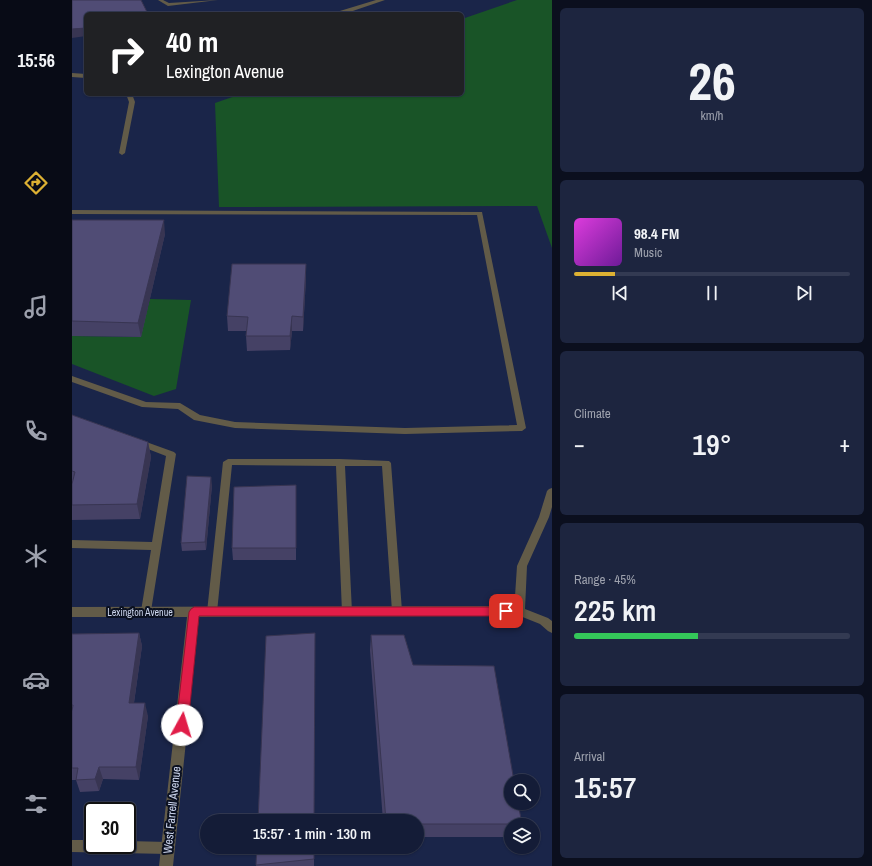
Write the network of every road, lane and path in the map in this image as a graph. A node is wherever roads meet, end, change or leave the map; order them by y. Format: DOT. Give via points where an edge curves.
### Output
graph roads {
  1 [pos="160,0"];
  2 [pos="216,0"];
  3 [pos="382,0"];
  4 [pos="346,12"];
  5 [pos="72,75"];
  6 [pos="84,76"];
  7 [pos="130,96"];
  8 [pos="122,153"];
  9 [pos="72,212"];
  10 [pos="72,379"];
  11 [pos="129,439"];
  12 [pos="340,462"];
  13 [pos="552,491"];
  14 [pos="72,544"];
  15 [pos="157,546"];
  16 [pos="146,611"];
  17 [pos="397,611"];
  18 [pos="519,611"];
  19 [pos="72,612"];
  20 [pos="194,612"];
  21 [pos="212,612"];
  22 [pos="347,612"];
  23 [pos="552,628"];
  24 [pos="72,846"];
  25 [pos="168,848"];
  26 [pos="166,866"];
  1 -- 2 [label="lane" via="168,5"];
  3 -- 4 [label="street"];
  5 -- 6 [label="street"];
  7 -- 8 [label="street" via="132,102"];
  9 -- 10 [label="lane" via="480,213 522,428 405,431 235,425 197,418 180,406 145,405"];
  11 -- 15 [label="lane" via="171,454"];
  12 -- 17 [label="lane" via="386,463"];
  12 -- 21 [label="lane" via="228,462"];
  12 -- 22 [label="lane"];
  13 -- 18 [label="lane" via="544,517 522,566"];
  14 -- 15 [label="lane"];
  15 -- 16 [label="lane"];
  16 -- 19 [label="street, Lexington Avenue"];
  16 -- 20 [label="street, Lexington Avenue"];
  17 -- 18 [label="street, Lexington Avenue"];
  17 -- 22 [label="street, Lexington Avenue"];
  18 -- 23 [label="lane" via="544,621"];
  20 -- 21 [label="street, Lexington Avenue"];
  20 -- 25 [label="street, West Farrell Avenue"];
  21 -- 22 [label="street, Lexington Avenue"];
  24 -- 25 [label="lane"];
  25 -- 26 [label="street, West Farrell Avenue"];
}
